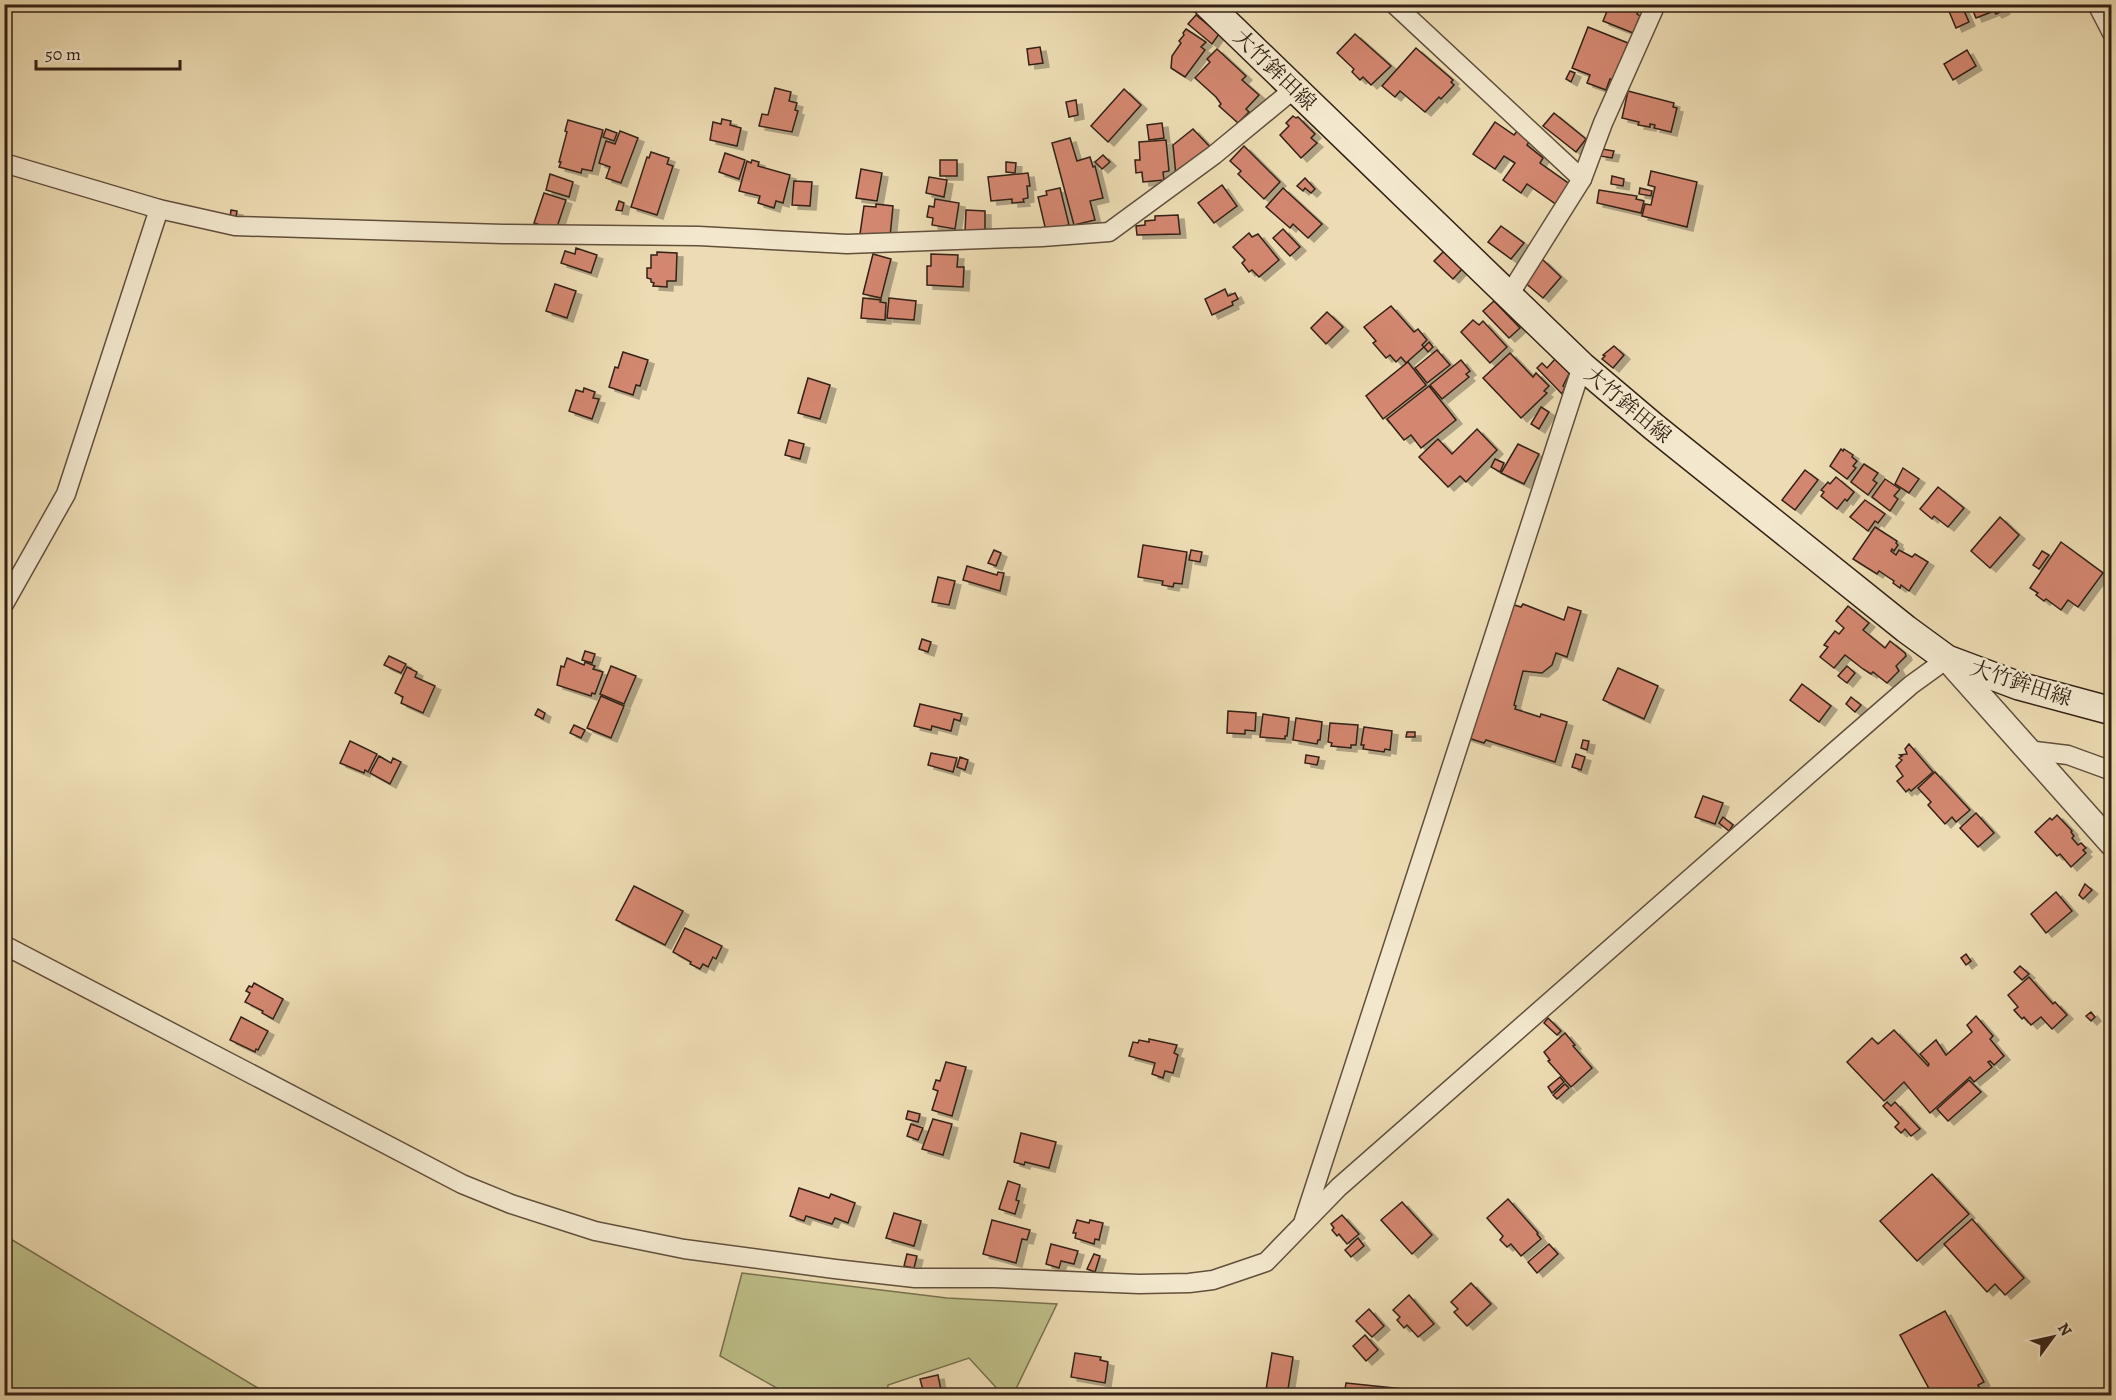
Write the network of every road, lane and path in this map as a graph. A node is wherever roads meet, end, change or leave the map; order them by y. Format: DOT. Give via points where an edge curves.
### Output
graph roads {
  1 [pos="1207,4"];
  2 [pos="1394,4"];
  3 [pos="1656,4"];
  4 [pos="2097,4"];
  5 [pos="2112,33"];
  6 [pos="1294,89"];
  7 [pos="4,163"];
  8 [pos="1582,178"];
  9 [pos="159,209"];
  10 [pos="1509,295"];
  11 [pos="1582,366"];
  12 [pos="4,604"];
  13 [pos="1947,659"];
  14 [pos="2112,711"];
  15 [pos="2027,750"];
  16 [pos="2112,771"];
  17 [pos="2112,844"];
  18 [pos="4,945"];
  19 [pos="1302,1225"];
  1 -- 6 [label="main road, 大竹鉾田線"];
  2 -- 8 [label="street"];
  3 -- 8 [label="street"];
  4 -- 5 [label="street"];
  6 -- 9 [label="street" via="1214,155 1109,232 847,244 699,236 235,226"];
  6 -- 10 [label="main road, 大竹鉾田線"];
  7 -- 9 [label="street"];
  8 -- 10 [label="street"];
  9 -- 12 [label="street" via="66,494"];
  10 -- 11 [label="main road, 大竹鉾田線"];
  11 -- 13 [label="main road, 大竹鉾田線" via="1663,435"];
  11 -- 19 [label="street"];
  13 -- 14 [label="main road, 大竹鉾田線" via="2019,686"];
  13 -- 15 [label="street"];
  13 -- 19 [label="street" via="1911,685 1339,1187"];
  15 -- 16 [label="street" via="2068,755"];
  15 -- 17 [label="street"];
  18 -- 19 [label="street" via="462,1184 595,1231 684,1249 915,1278 1139,1284 1213,1280 1266,1262"];
}
